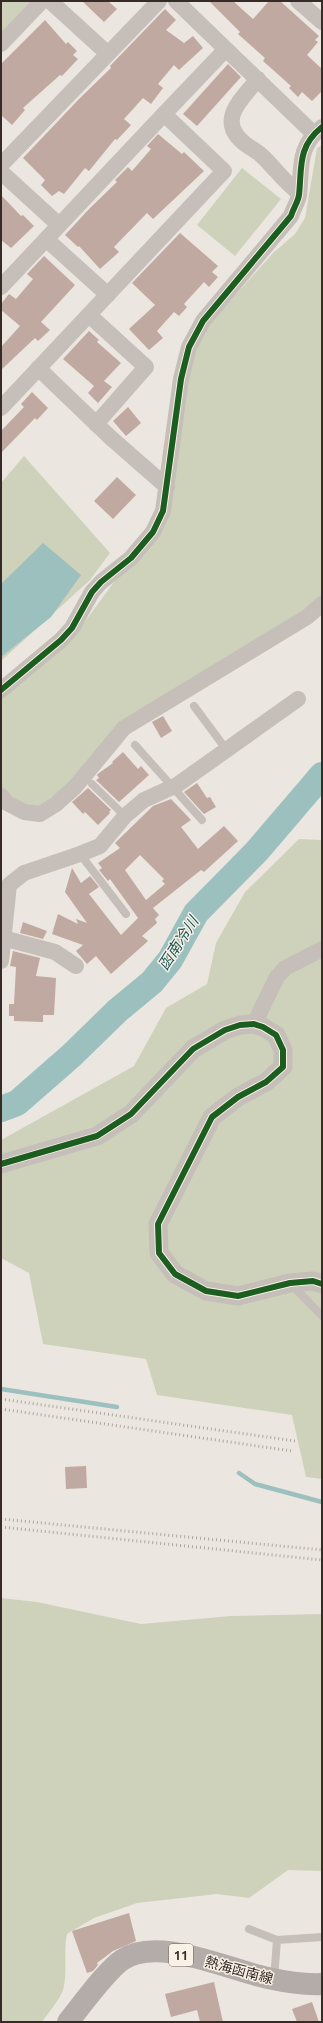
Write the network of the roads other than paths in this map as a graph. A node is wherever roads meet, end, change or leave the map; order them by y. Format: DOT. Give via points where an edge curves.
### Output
graph roads {
  1 [pos="42,1"];
  2 [pos="50,1"];
  3 [pos="159,1"];
  4 [pos="176,1"];
  5 [pos="298,1"];
  6 [pos="322,22"];
  7 [pos="1,44"];
  8 [pos="226,49"];
  9 [pos="108,53"];
  10 [pos="258,79"];
  11 [pos="164,114"];
  12 [pos="318,131"];
  13 [pos="1,165"];
  14 [pos="1,172"];
  15 [pos="299,193"];
  16 [pos="59,225"];
  17 [pos="46,239"];
  18 [pos="1,287"];
  19 [pos="108,295"];
  20 [pos="89,315"];
  21 [pos="38,368"];
  22 [pos="1,408"];
  23 [pos="96,424"];
  24 [pos="166,487"];
  25 [pos="322,604"];
  26 [pos="1,690"];
  27 [pos="298,699"];
  28 [pos="194,706"];
  29 [pos="135,744"];
  30 [pos="226,749"];
  31 [pos="92,784"];
  32 [pos="172,787"];
  33 [pos="1,796"];
  34 [pos="125,816"];
  35 [pos="202,820"];
  36 [pos="80,854"];
  37 [pos="126,914"];
  38 [pos="3,938"];
  39 [pos="322,949"];
  40 [pos="1,961"];
  41 [pos="76,966"];
  42 [pos="254,1024"];
  43 [pos="1,1164"];
  44 [pos="290,1282"];
  45 [pos="322,1284"];
  46 [pos="322,1316"];
  47 [pos="249,1929"];
  48 [pos="322,1937"];
  49 [pos="277,1940"];
  50 [pos="274,1980"];
  51 [pos="322,1984"];
  52 [pos="68,2022"];
  1 -- 7 [label="street"];
  2 -- 9 [label="street"];
  3 -- 9 [label="street"];
  4 -- 8 [label="street"];
  5 -- 6 [label="street"];
  8 -- 10 [label="street"];
  8 -- 11 [label="street"];
  9 -- 13 [label="street"];
  10 -- 12 [label="street"];
  10 -- 15 [label="street" via="235,107 231,117 234,131 244,143 262,155 282,180"];
  11 -- 16 [label="street"];
  11 -- 19 [label="street" via="224,171"];
  12 -- 15 [label="street" via="306,146 300,161"];
  14 -- 16 [label="street"];
  15 -- 24 [label="street" via="290,216 203,322 189,347 181,379"];
  16 -- 17 [label="street"];
  17 -- 18 [label="street"];
  17 -- 19 [label="street"];
  19 -- 20 [label="street"];
  20 -- 21 [label="street"];
  20 -- 23 [label="street" via="146,367"];
  21 -- 22 [label="street"];
  21 -- 23 [label="street"];
  23 -- 24 [label="street"];
  24 -- 26 [label="street" via="163,511 153,532 131,558 92,592 72,628 61,640"];
  25 -- 33 [label="street" via="307,618 124,728 75,787 40,814 24,812"];
  27 -- 30 [label="street"];
  28 -- 30 [label="lane"];
  29 -- 32 [label="lane"];
  30 -- 32 [label="street"];
  31 -- 34 [label="lane"];
  32 -- 34 [label="street" via="144,800"];
  32 -- 35 [label="lane"];
  34 -- 36 [label="street" via="100,846"];
  36 -- 37 [label="lane"];
  36 -- 38 [label="street" via="24,873 9,885"];
  38 -- 40 [label="street"];
  38 -- 41 [label="street" via="55,952"];
  39 -- 42 [label="street" via="285,968 264,1001"];
  42 -- 43 [label="street" via="225,1030 193,1049 131,1114 97,1136"];
  42 -- 44 [label="street" via="276,1035 283,1050 283,1067 266,1082 238,1097 212,1117 158,1224 159,1253 175,1274 206,1290 238,1296"];
  44 -- 45 [label="street" via="313,1281"];
  44 -- 46 [label="lane"];
  47 -- 49 [label="lane"];
  48 -- 49 [label="lane"];
  49 -- 50 [label="lane"];
  50 -- 51 [label="main road, 熱海函南線 / 11"];
  50 -- 52 [label="main road, 熱海函南線 / 11" via="168,1952 134,1953 120,1960"];
}
